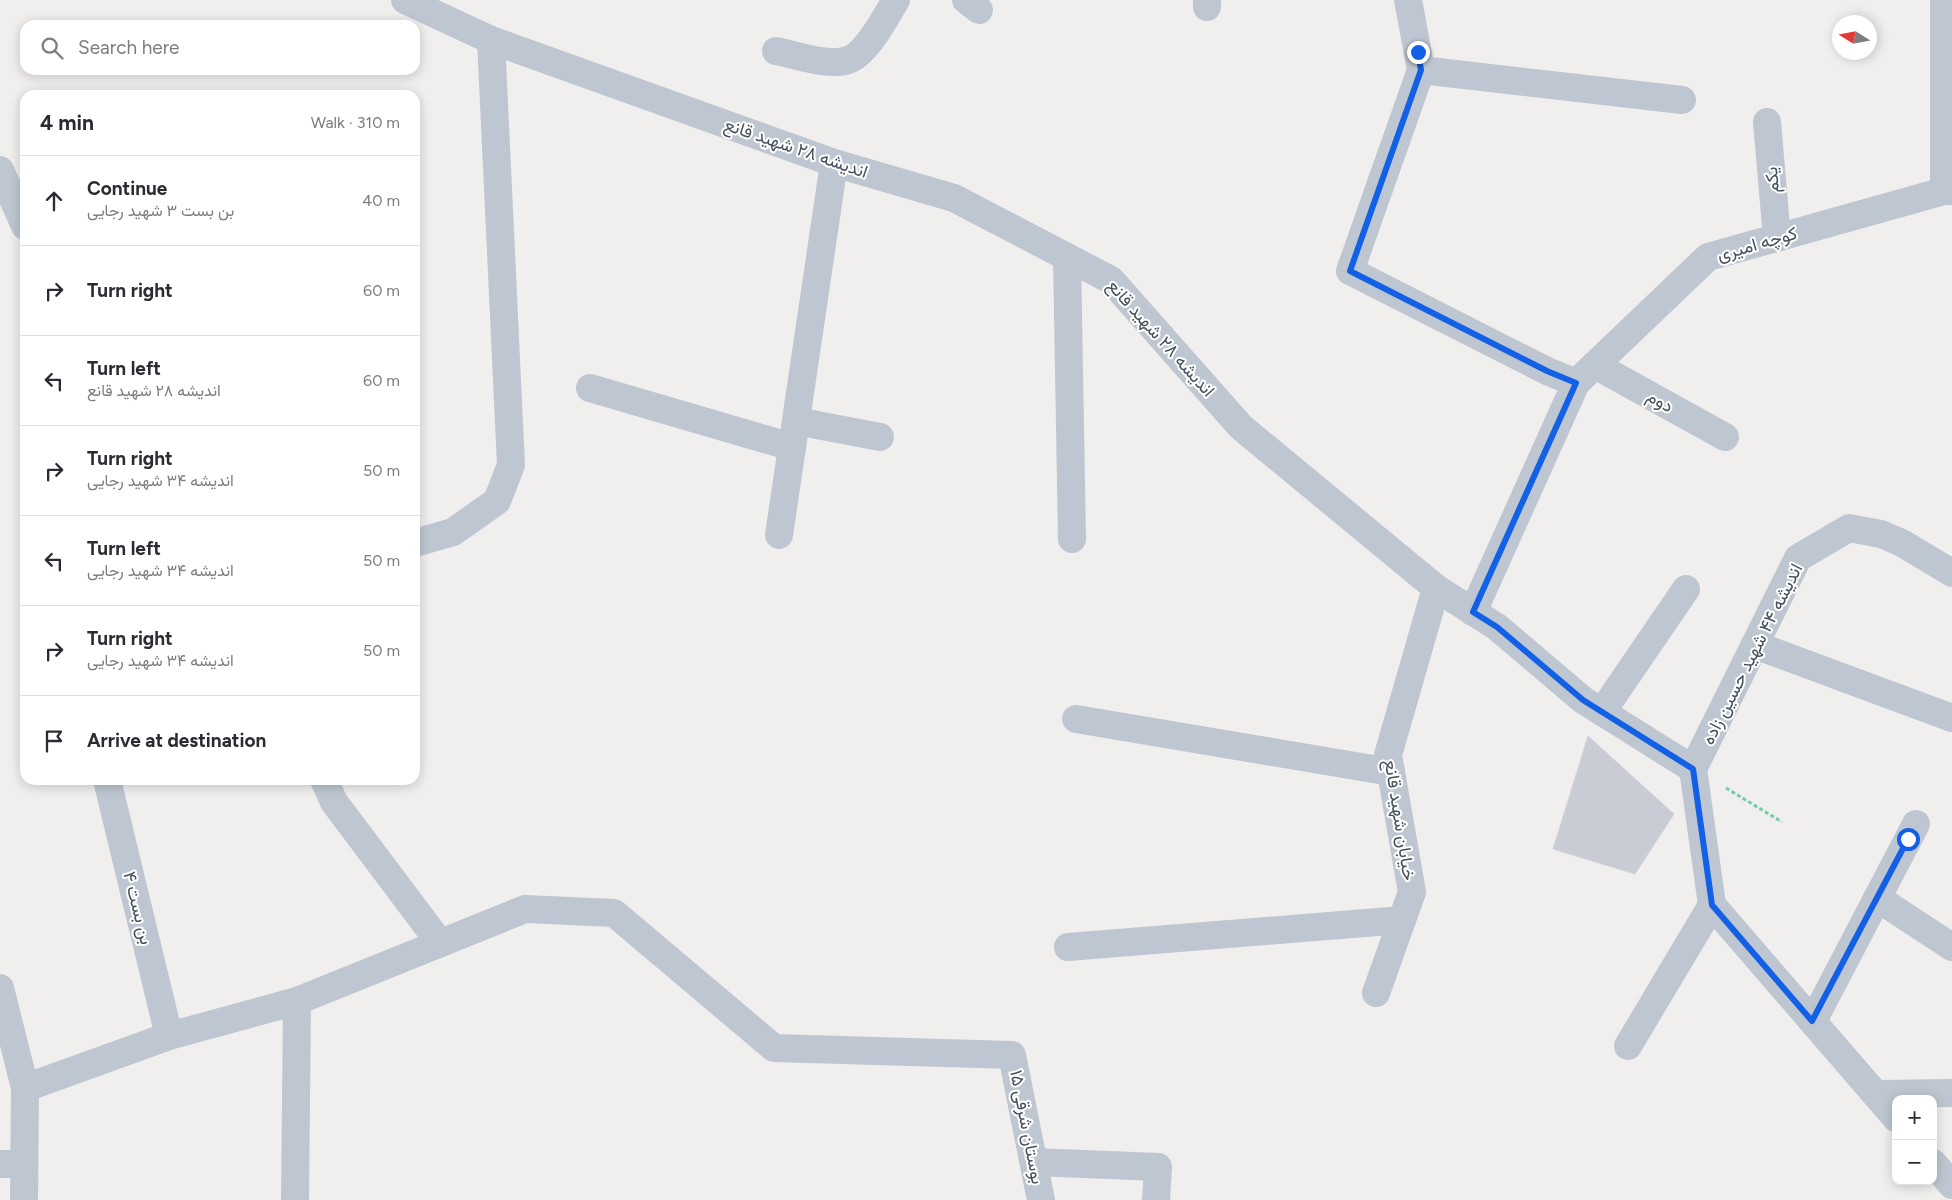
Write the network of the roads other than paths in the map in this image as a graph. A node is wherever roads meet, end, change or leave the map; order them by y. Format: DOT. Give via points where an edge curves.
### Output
graph roads {
  1 [pos="405,0"];
  2 [pos="896,0"];
  3 [pos="1408,0"];
  4 [pos="1944,0"];
  5 [pos="491,40"];
  6 [pos="776,51"];
  7 [pos="1421,70"];
  8 [pos="1682,100"];
  9 [pos="1767,122"];
  10 [pos="834,162"];
  11 [pos="0,170"];
  12 [pos="1948,191"];
  13 [pos="20,215"];
  14 [pos="1777,238"];
  15 [pos="1067,257"];
  16 [pos="1586,374"];
  17 [pos="590,388"];
  18 [pos="796,421"];
  19 [pos="880,437"];
  20 [pos="1725,437"];
  21 [pos="792,447"];
  22 [pos="779,536"];
  23 [pos="1072,539"];
  24 [pos="420,542"];
  25 [pos="1952,573"];
  26 [pos="1436,588"];
  27 [pos="1686,589"];
  28 [pos="1473,612"];
  29 [pos="1755,645"];
  30 [pos="1602,712"];
  31 [pos="1952,718"];
  32 [pos="1076,719"];
  33 [pos="1693,769"];
  34 [pos="1391,772"];
  35 [pos="108,785"];
  36 [pos="326,785"];
  37 [pos="1916,824"];
  38 [pos="1877,898"];
  39 [pos="1712,905"];
  40 [pos="1402,920"];
  41 [pos="440,943"];
  42 [pos="1068,947"];
  43 [pos="1952,947"];
  44 [pos="0,988"];
  45 [pos="1376,993"];
  46 [pos="297,1001"];
  47 [pos="1812,1021"];
  48 [pos="169,1036"];
  49 [pos="1628,1046"];
  50 [pos="25,1088"];
  51 [pos="1952,1093"];
  52 [pos="1876,1094"];
  53 [pos="1892,1113"];
  54 [pos="1034,1162"];
  55 [pos="12,1164"];
  56 [pos="1937,1168"];
  57 [pos="1952,1185"];
  58 [pos="24,1200"];
  59 [pos="295,1200"];
  60 [pos="1041,1200"];
  61 [pos="1156,1200"];
  1 -- 5 [label="street, اندیشه ۲۸ شهید قانع"];
  2 -- 6 [label="street" via="865,48 849,60 829,62"];
  3 -- 7 [label="street"];
  4 -- 12 [label="street"];
  5 -- 10 [label="street, اندیشه ۲۸ شهید قانع"];
  5 -- 24 [label="street" via="511,465 497,501 453,532"];
  7 -- 8 [label="street"];
  7 -- 16 [label="street, دوم" via="1350,271 1547,371"];
  9 -- 14 [label="street, یکم"];
  10 -- 15 [label="street, اندیشه ۲۸ شهید قانع" via="954,198"];
  10 -- 18 [label="street"];
  11 -- 13 [label="street"];
  12 -- 14 [label="street, کوچه امیری"];
  14 -- 16 [label="street, کوچه امیری" via="1708,257"];
  15 -- 23 [label="street"];
  15 -- 26 [label="street, اندیشه ۲۸ شهید قانع" via="1111,280 1241,427"];
  16 -- 20 [label="street, دوم"];
  16 -- 28 [label="street"];
  17 -- 21 [label="street"];
  18 -- 19 [label="street"];
  18 -- 21 [label="street"];
  21 -- 22 [label="street"];
  25 -- 29 [label="street, اندیشه ۴۴ شهید حسین زاده" via="1902,543 1881,534 1849,528 1798,558"];
  26 -- 28 [label="street, اندیشه ۲۸ شهید قانع"];
  26 -- 34 [label="street, خیابان شهید قانع" via="1388,755"];
  27 -- 30 [label="street"];
  28 -- 30 [label="street, اندیشه ۲۸ شهید قانع" via="1497,627 1583,700"];
  29 -- 31 [label="street"];
  29 -- 33 [label="street, اندیشه ۴۴ شهید حسین زاده"];
  30 -- 33 [label="street, اندیشه ۲۸ شهید قانع"];
  32 -- 34 [label="street"];
  33 -- 39 [label="street"];
  34 -- 40 [label="street, خیابان شهید قانع" via="1412,892"];
  35 -- 48 [label="street, بن بست ۴"];
  36 -- 41 [label="street" via="334,802"];
  37 -- 38 [label="street"];
  38 -- 43 [label="street"];
  38 -- 47 [label="street"];
  39 -- 47 [label="street"];
  39 -- 49 [label="street"];
  40 -- 42 [label="street"];
  40 -- 45 [label="street, خیابان شهید قانع"];
  41 -- 46 [label="street"];
  41 -- 54 [label="street, بوستان شرقی ۱۵" via="525,909 614,913 774,1048 1012,1054"];
  44 -- 50 [label="street"];
  46 -- 48 [label="street"];
  46 -- 59 [label="street"];
  47 -- 52 [label="street"];
  48 -- 50 [label="street"];
  50 -- 55 [label="street"];
  51 -- 52 [label="street"];
  52 -- 53 [label="street"];
  54 -- 60 [label="street, بوستان شرقی ۱۵"];
  54 -- 61 [label="street" via="1158,1167"];
  55 -- 58 [label="street"];
  56 -- 57 [label="street"];
}
